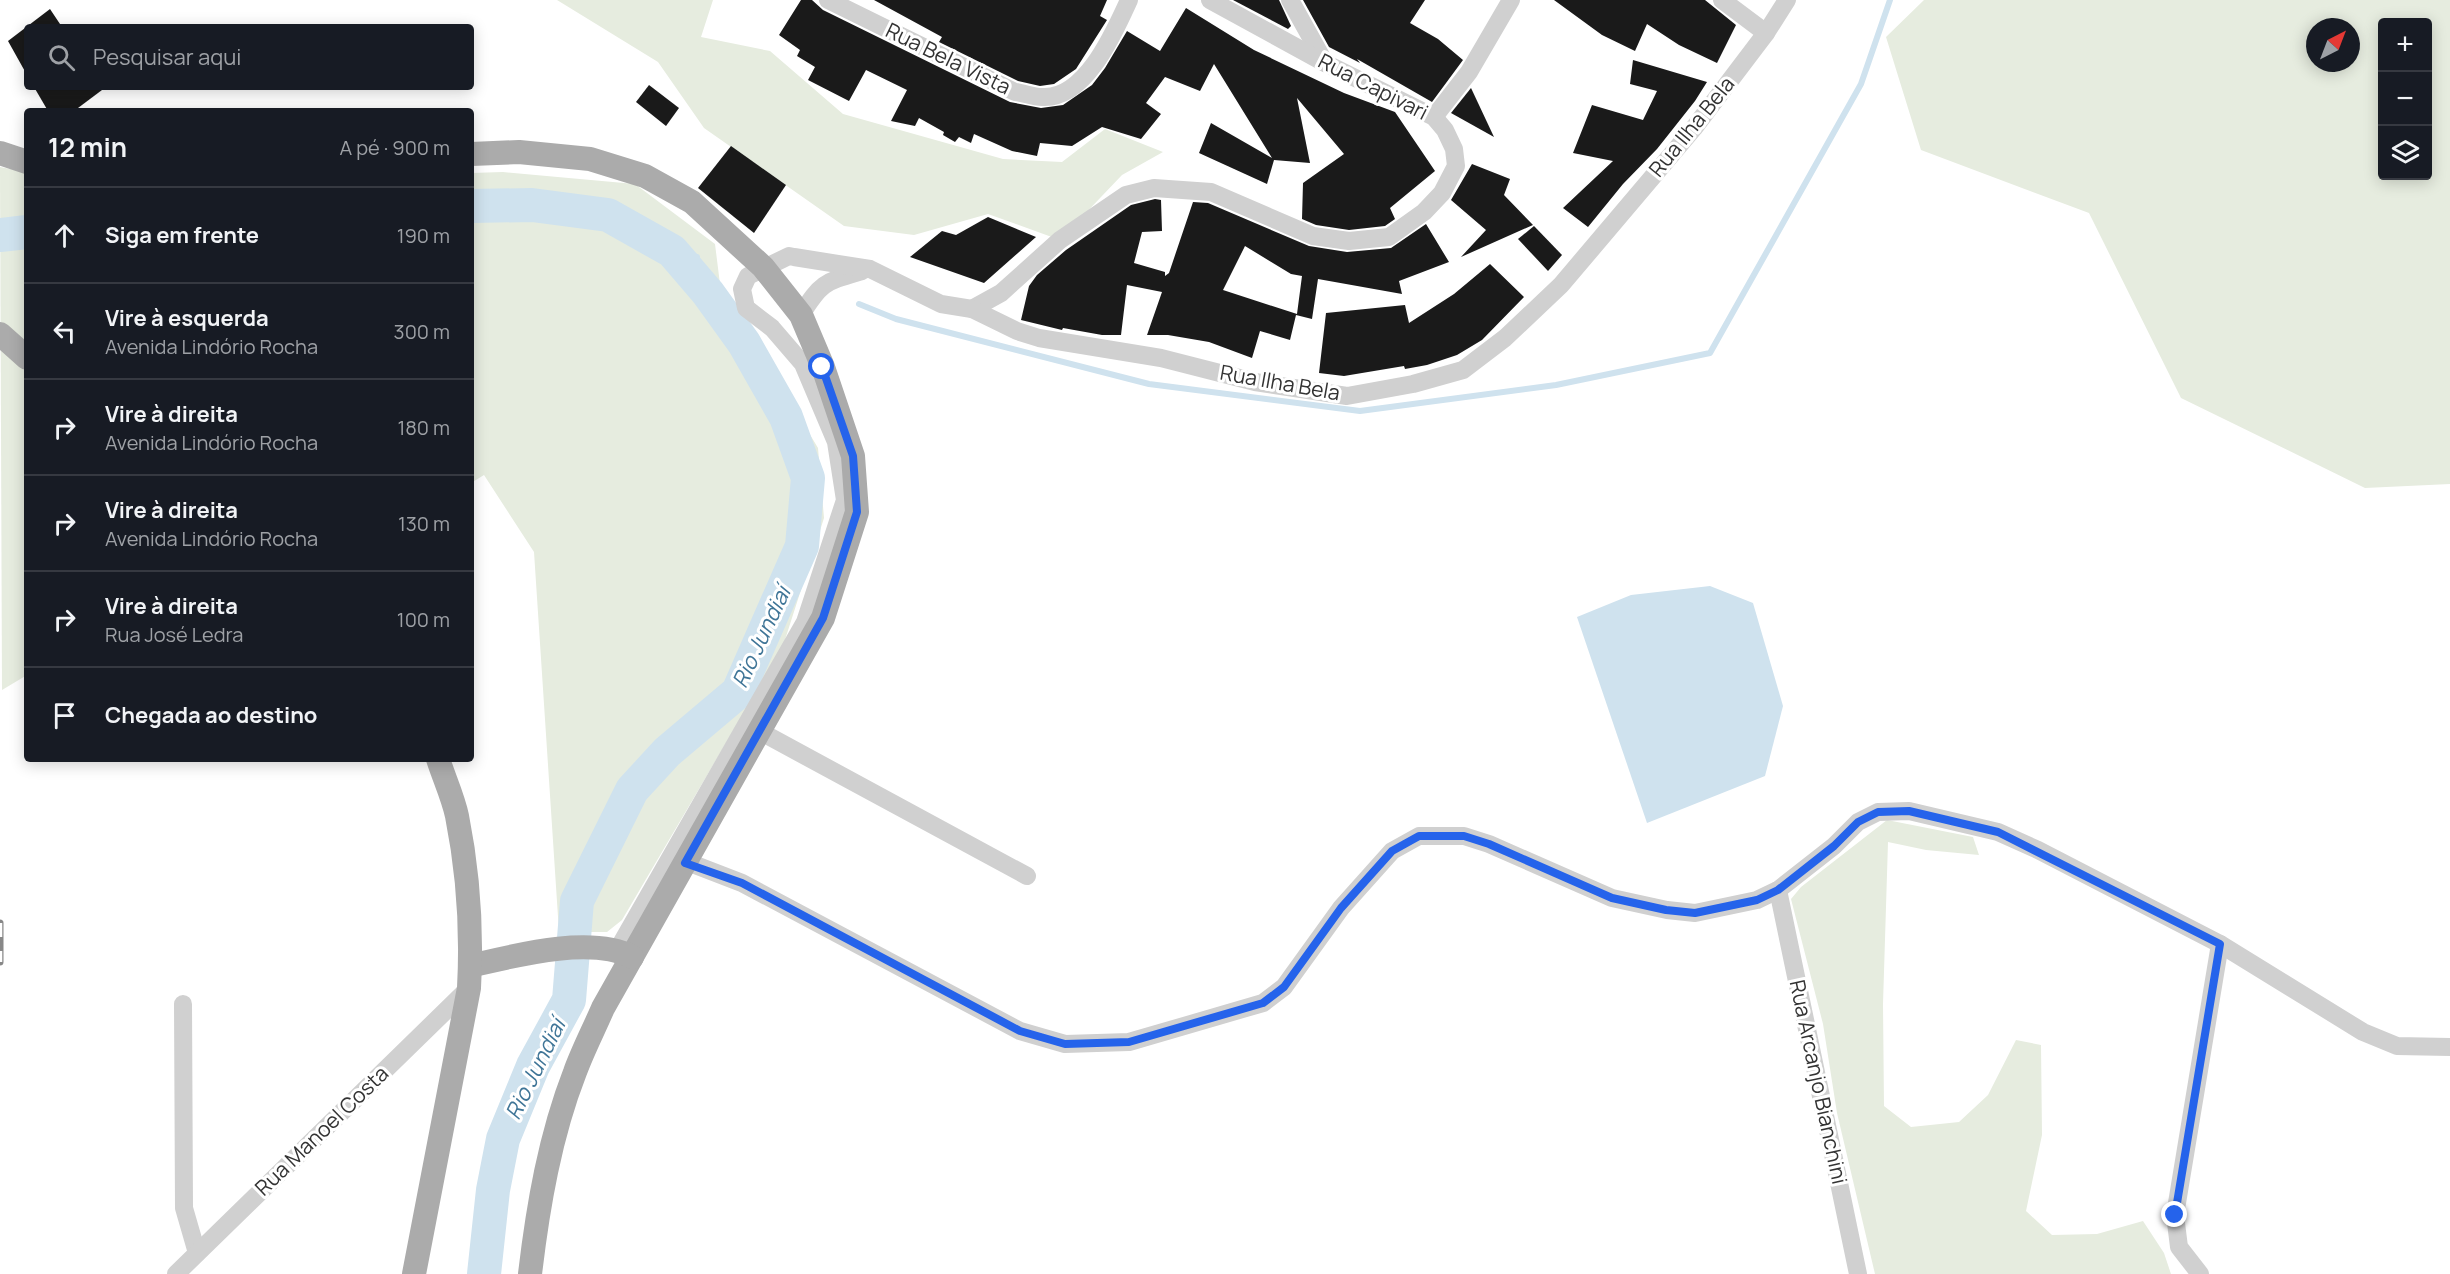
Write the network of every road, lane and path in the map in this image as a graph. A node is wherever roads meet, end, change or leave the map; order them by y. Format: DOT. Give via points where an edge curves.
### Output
graph roads {
  1 [pos="828,0"];
  2 [pos="1129,0"];
  3 [pos="1210,0"];
  4 [pos="1290,0"];
  5 [pos="1511,0"];
  6 [pos="1722,0"];
  7 [pos="1787,0"];
  8 [pos="1766,33"];
  9 [pos="1325,63"];
  10 [pos="1434,117"];
  11 [pos="0,153"];
  12 [pos="474,154"];
  13 [pos="24,161"];
  14 [pos="794,256"];
  15 [pos="763,267"];
  16 [pos="870,269"];
  17 [pos="817,289"];
  18 [pos="972,309"];
  19 [pos="801,315"];
  20 [pos="0,334"];
  21 [pos="24,354"];
  22 [pos="753,728"];
  23 [pos="439,762"];
  24 [pos="678,859"];
  25 [pos="1027,876"];
  26 [pos="1778,890"];
  27 [pos="2220,944"];
  28 [pos="617,952"];
  29 [pos="469,977"];
  30 [pos="183,1004"];
  31 [pos="2450,1047"];
  32 [pos="197,1253"];
  33 [pos="177,1274"];
  34 [pos="414,1274"];
  35 [pos="530,1274"];
  36 [pos="1858,1274"];
  37 [pos="2200,1274"];
  1 -- 2 [label="street, Rua Bela Vista" via="1014,92 1045,98 1078,86 1111,40"];
  3 -- 9 [label="street, Rua Capivari"];
  4 -- 9 [label="street"];
  5 -- 10 [label="street" via="1469,72"];
  6 -- 8 [label="street"];
  7 -- 8 [label="street, Rua Ilha Bela"];
  8 -- 18 [label="street, Rua Ilha Bela" via="1694,128 1561,285 1506,338 1463,370 1347,396 1255,382 1161,358 1038,338"];
  9 -- 10 [label="street, Rua Capivari"];
  10 -- 18 [label="street, Rua Capivari" via="1454,149 1456,166 1442,193 1424,212 1389,237 1349,241 1313,236 1210,192 1154,189 1126,195 1060,240 1001,293"];
  11 -- 13 [label="main road"];
  12 -- 15 [label="main road" via="519,152 590,159 645,176 692,202"];
  14 -- 15 [label="street, Rua Ilha Bela"];
  14 -- 16 [label="street, Rua Ilha Bela"];
  14 -- 17 [label="street"];
  15 -- 19 [label="main road"];
  15 -- 22 [label="street" via="748,276 742,289 746,308 772,328 803,364 836,442 845,500 805,622"];
  16 -- 17 [label="street" via="837,278"];
  16 -- 18 [label="street, Rua Ilha Bela" via="941,304"];
  17 -- 19 [label="street"];
  19 -- 22 [label="main road" via="853,456 857,512 823,618"];
  20 -- 21 [label="main road"];
  22 -- 24 [label="main road"];
  22 -- 25 [label="street"];
  23 -- 29 [label="main road" via="457,815 465,874"];
  24 -- 26 [label="street" via="742,883 1020,1031 1065,1044 1129,1042 1263,1003 1284,987 1341,908 1392,851 1419,836 1464,836 1612,898 1666,910 1695,913 1757,900"];
  24 -- 28 [label="main road"];
  26 -- 27 [label="street" via="1858,822 1878,812 1909,811 1998,832"];
  26 -- 36 [label="street, Rua Arcanjo Bianchini"];
  27 -- 31 [label="street" via="2363,1032 2397,1046"];
  27 -- 37 [label="street" via="2175,1215 2179,1246"];
  28 -- 29 [label="main road" via="549,949 523,954"];
  28 -- 35 [label="main road" via="603,1008 575,1072 559,1122 538,1206"];
  29 -- 32 [label="street, Rua Manoel Costa"];
  29 -- 34 [label="main road"];
  30 -- 32 [label="street" via="184,1208"];
  32 -- 33 [label="street, Rua Manoel Costa"];
}
